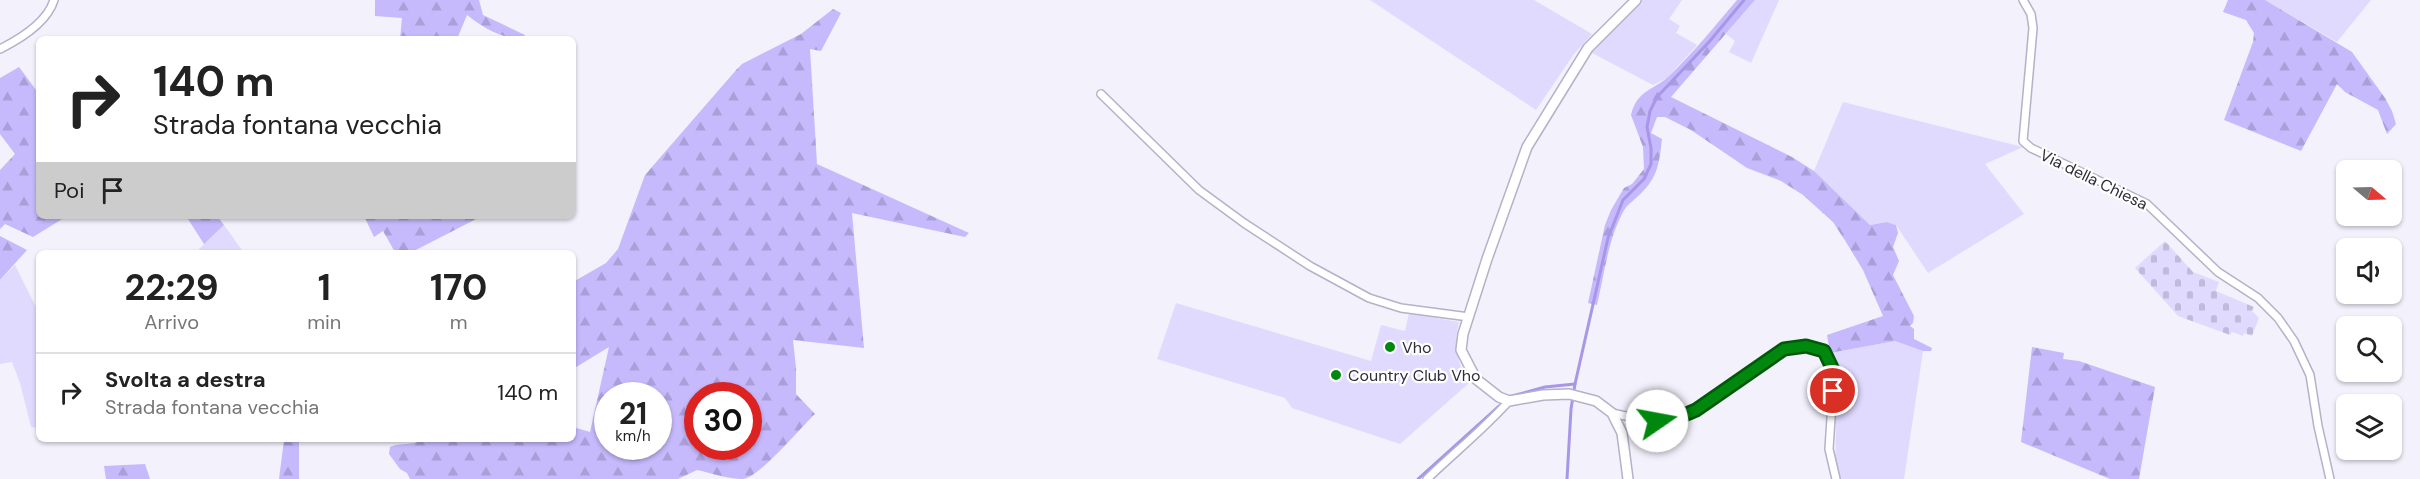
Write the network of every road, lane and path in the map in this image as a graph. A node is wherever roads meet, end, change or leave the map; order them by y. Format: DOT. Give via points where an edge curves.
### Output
graph roads {
  1 [pos="54,0"];
  2 [pos="1636,0"];
  3 [pos="2023,0"];
  4 [pos="0,49"];
  5 [pos="1101,94"];
  6 [pos="1469,317"];
  7 [pos="1509,401"];
  8 [pos="1612,413"];
  9 [pos="1427,479"];
  10 [pos="1628,479"];
  11 [pos="1836,479"];
  12 [pos="2330,479"];
  1 -- 4 [label="street" via="36,26"];
  2 -- 6 [label="street" via="1588,48 1527,147"];
  3 -- 12 [label="street, Via della Chiesa" via="2033,28 2023,141 2147,204 2218,272 2269,307 2294,340 2310,375"];
  5 -- 6 [label="street" via="1198,190 1310,266 1369,298 1401,308"];
  6 -- 7 [label="street" via="1461,350 1466,363 1488,391"];
  7 -- 8 [label="street" via="1574,395 1596,401"];
  7 -- 9 [label="street"];
  8 -- 10 [label="street" via="1622,433"];
  8 -- 11 [label="street" via="1670,421 1696,410 1784,349 1806,346 1824,351 1834,372 1829,449"];
}
